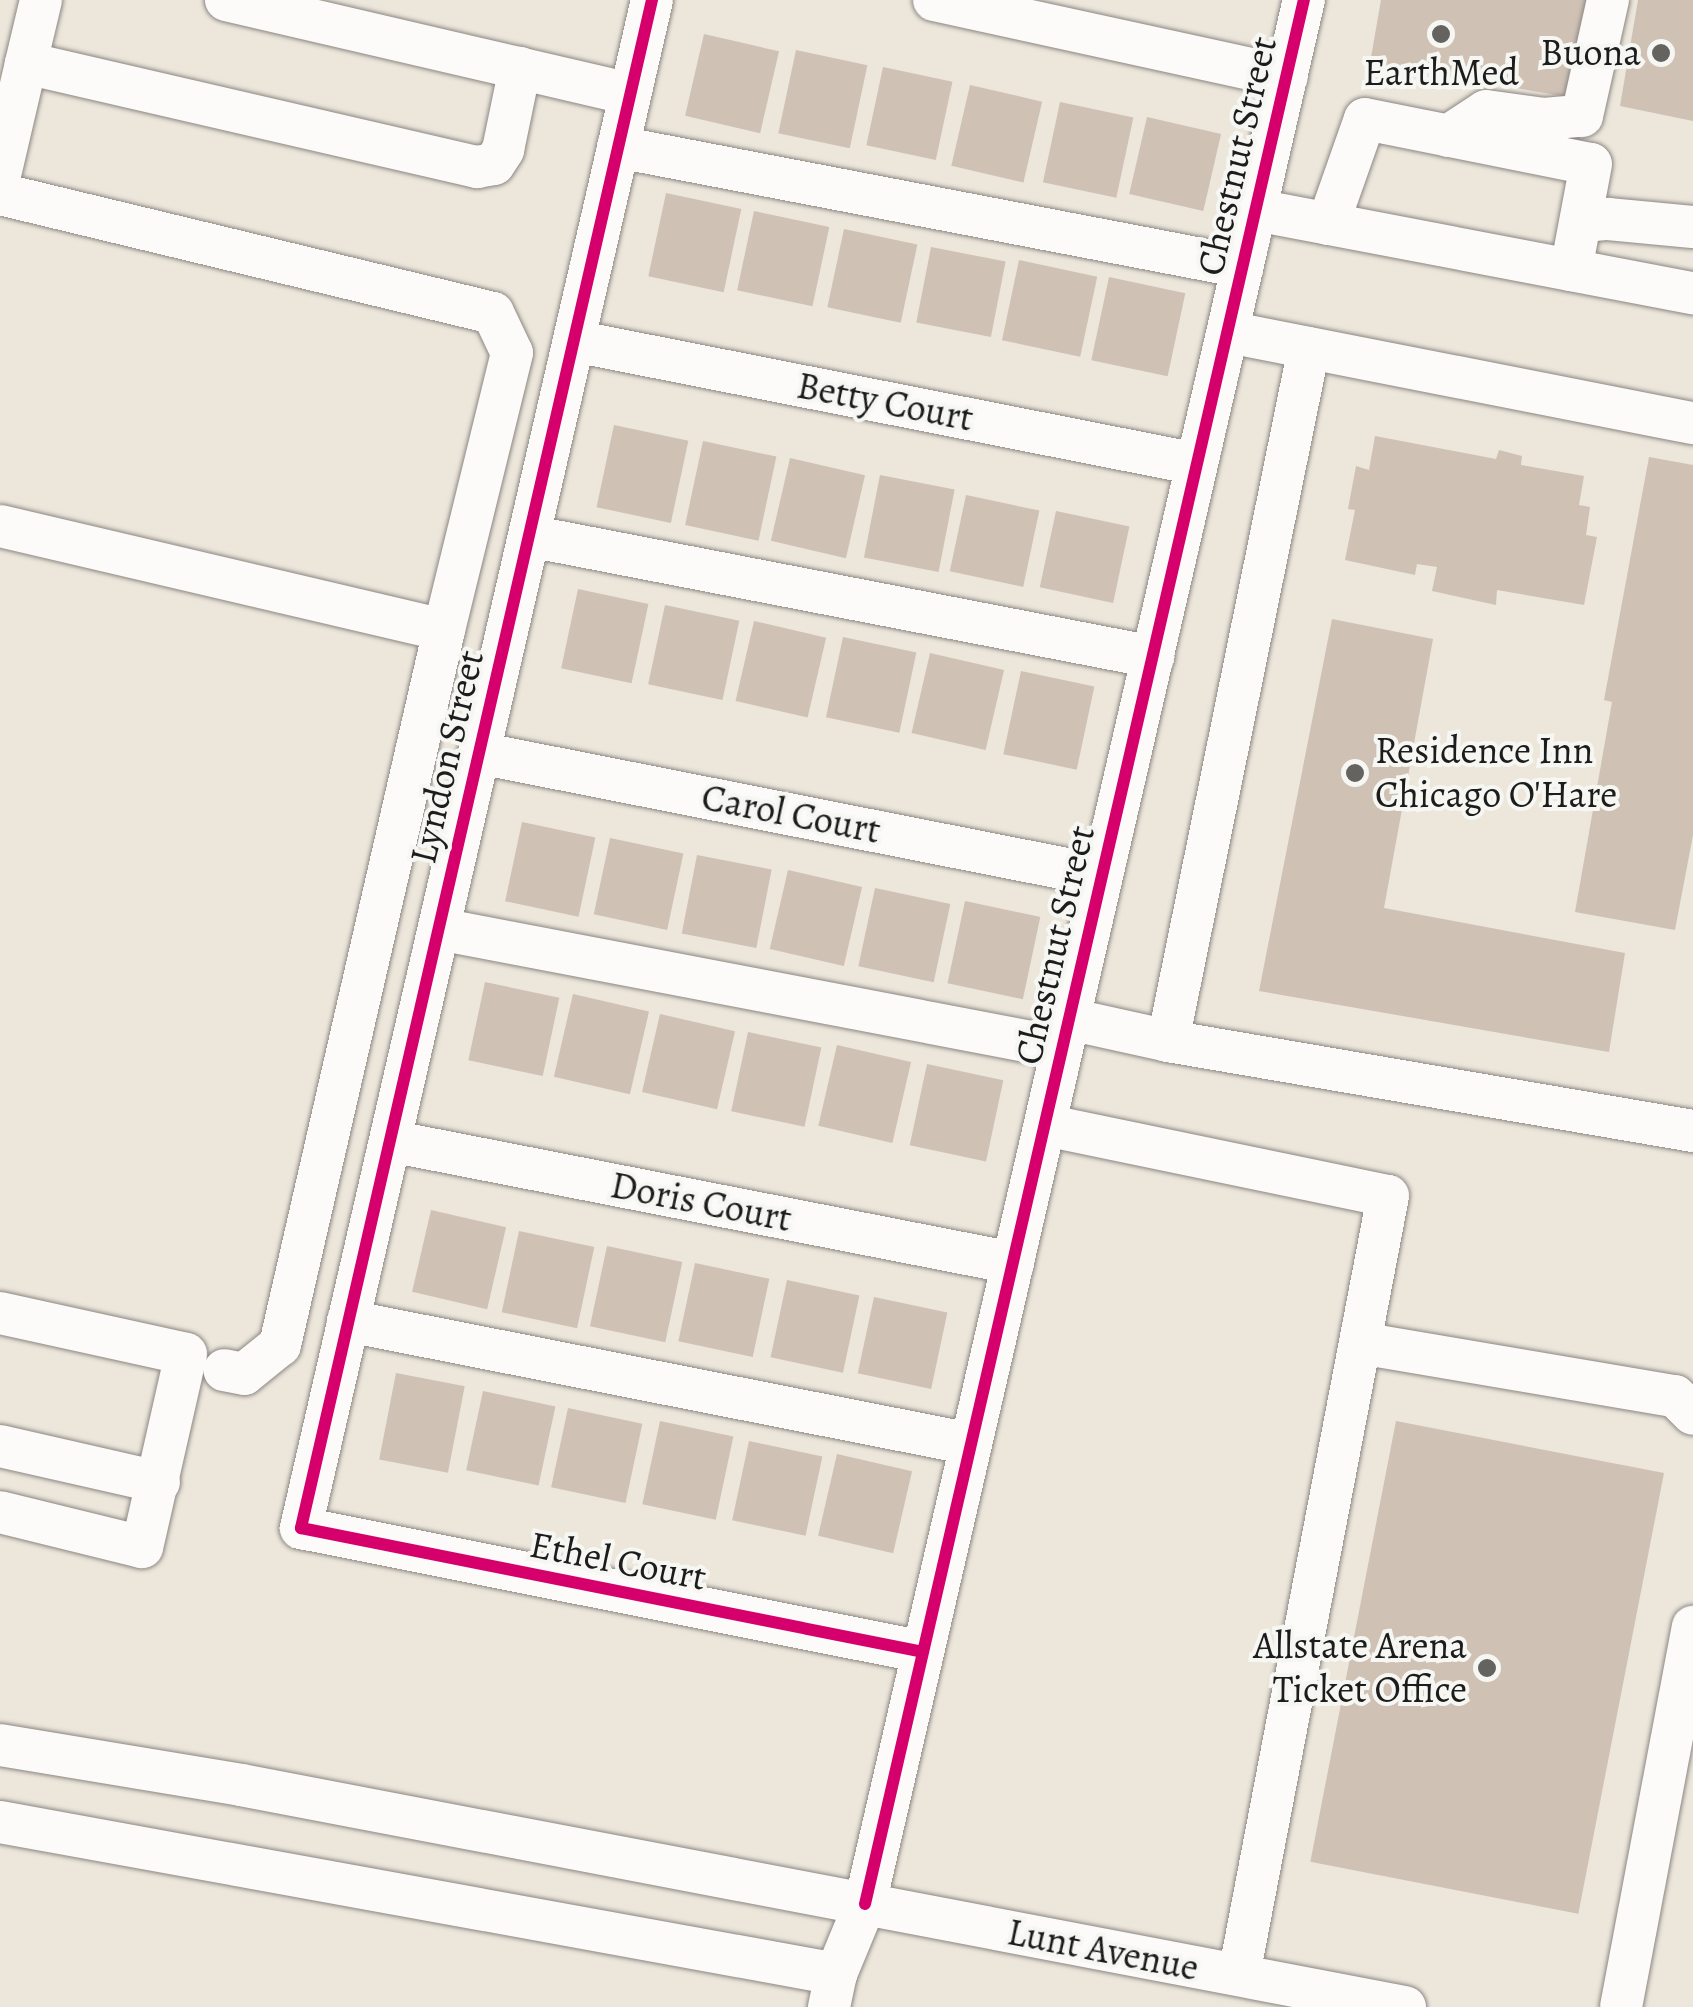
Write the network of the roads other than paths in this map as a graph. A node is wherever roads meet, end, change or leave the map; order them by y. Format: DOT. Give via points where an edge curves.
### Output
graph roads {
  1 [pos="39,0"];
  2 [pos="226,0"];
  3 [pos="652,0"];
  4 [pos="934,0"];
  5 [pos="1304,0"];
  6 [pos="1608,0"];
  7 [pos="26,63"];
  8 [pos="520,68"];
  9 [pos="1286,77"];
  10 [pos="630,94"];
  11 [pos="1448,136"];
  12 [pos="618,147"];
  13 [pos="0,175"];
  14 [pos="0,194"];
  15 [pos="1256,210"];
  16 [pos="1583,222"];
  17 [pos="1328,224"];
  18 [pos="1693,227"];
  19 [pos="1243,267"];
  20 [pos="1571,270"];
  21 [pos="1693,293"];
  22 [pos="1228,332"];
  23 [pos="574,341"];
  24 [pos="1309,348"];
  25 [pos="1693,423"];
  26 [pos="1197,464"];
  27 [pos="0,526"];
  28 [pos="529,536"];
  29 [pos="444,630"];
  30 [pos="1153,657"];
  31 [pos="479,753"];
  32 [pos="1102,876"];
  33 [pos="439,928"];
  34 [pos="1066,1034"];
  35 [pos="1168,1041"];
  36 [pos="1045,1125"];
  37 [pos="1693,1131"];
  38 [pos="390,1141"];
  39 [pos="1013,1263"];
  40 [pos="0,1312"];
  41 [pos="348,1320"];
  42 [pos="1360,1342"];
  43 [pos="224,1370"];
  44 [pos="1693,1414"];
  45 [pos="971,1444"];
  46 [pos="0,1446"];
  47 [pos="159,1482"];
  48 [pos="0,1512"];
  49 [pos="301,1528"];
  50 [pos="1693,1627"];
  51 [pos="923,1652"];
  52 [pos="0,1745"];
  53 [pos="0,1822"];
  54 [pos="865,1904"];
  55 [pos="1239,1975"];
  56 [pos="832,1990"];
  57 [pos="1405,2007"];
  58 [pos="1621,2007"];
  1 -- 7 [label="street"];
  2 -- 8 [label="street"];
  3 -- 10 [label="street, Lyndon Street"];
  4 -- 9 [label="street"];
  5 -- 9 [label="street, Chestnut Street"];
  6 -- 11 [label="street" via="1582,116 1486,111"];
  7 -- 8 [label="street" via="477,167 494,164 503,150"];
  7 -- 13 [label="street"];
  8 -- 10 [label="street"];
  9 -- 15 [label="street, Chestnut Street"];
  10 -- 12 [label="street, Lyndon Street"];
  11 -- 16 [label="street" via="1590,164"];
  11 -- 17 [label="street" via="1365,119"];
  12 -- 19 [label="street"];
  12 -- 23 [label="street, Lyndon Street"];
  14 -- 29 [label="street" via="493,312 512,353"];
  15 -- 17 [label="street"];
  15 -- 19 [label="street, Chestnut Street"];
  16 -- 18 [label="street"];
  16 -- 20 [label="street"];
  17 -- 20 [label="street"];
  19 -- 22 [label="street, Chestnut Street"];
  20 -- 21 [label="street"];
  22 -- 24 [label="street"];
  22 -- 26 [label="street, Chestnut Street"];
  23 -- 26 [label="street, Betty Court"];
  23 -- 28 [label="street, Lyndon Street"];
  24 -- 25 [label="street"];
  24 -- 35 [label="street"];
  26 -- 30 [label="street, Chestnut Street"];
  27 -- 29 [label="street"];
  28 -- 30 [label="street"];
  28 -- 31 [label="street, Lyndon Street"];
  29 -- 43 [label="street" via="280,1345 244,1374"];
  30 -- 32 [label="street, Chestnut Street"];
  31 -- 32 [label="street, Carol Court"];
  31 -- 33 [label="street, Lyndon Street"];
  32 -- 34 [label="street, Chestnut Street"];
  33 -- 34 [label="street"];
  33 -- 38 [label="street, Lyndon Street"];
  34 -- 35 [label="street, Chestnut Street"];
  34 -- 36 [label="street, Chestnut Street"];
  35 -- 37 [label="street, Chestnut Street"];
  36 -- 39 [label="street, Chestnut Street"];
  36 -- 42 [label="street" via="1388,1196"];
  38 -- 39 [label="street, Doris Court"];
  38 -- 41 [label="street, Lyndon Street"];
  39 -- 45 [label="street, Chestnut Street"];
  40 -- 47 [label="street" via="186,1354"];
  41 -- 45 [label="street"];
  41 -- 49 [label="street, Lyndon Street"];
  42 -- 44 [label="street" via="1675,1396"];
  42 -- 55 [label="street"];
  45 -- 51 [label="street, Chestnut Street"];
  46 -- 47 [label="street"];
  47 -- 48 [label="street" via="142,1547"];
  49 -- 51 [label="street, Ethel Court"];
  50 -- 58 [label="street"];
  51 -- 54 [label="street, Chestnut Street"];
  52 -- 54 [label="street, Lunt Avenue"];
  53 -- 56 [label="street" via="729,1958"];
  54 -- 55 [label="street, Lunt Avenue"];
  54 -- 56 [label="street, Chestnut Street"];
  55 -- 57 [label="street, Lunt Avenue"];
}
